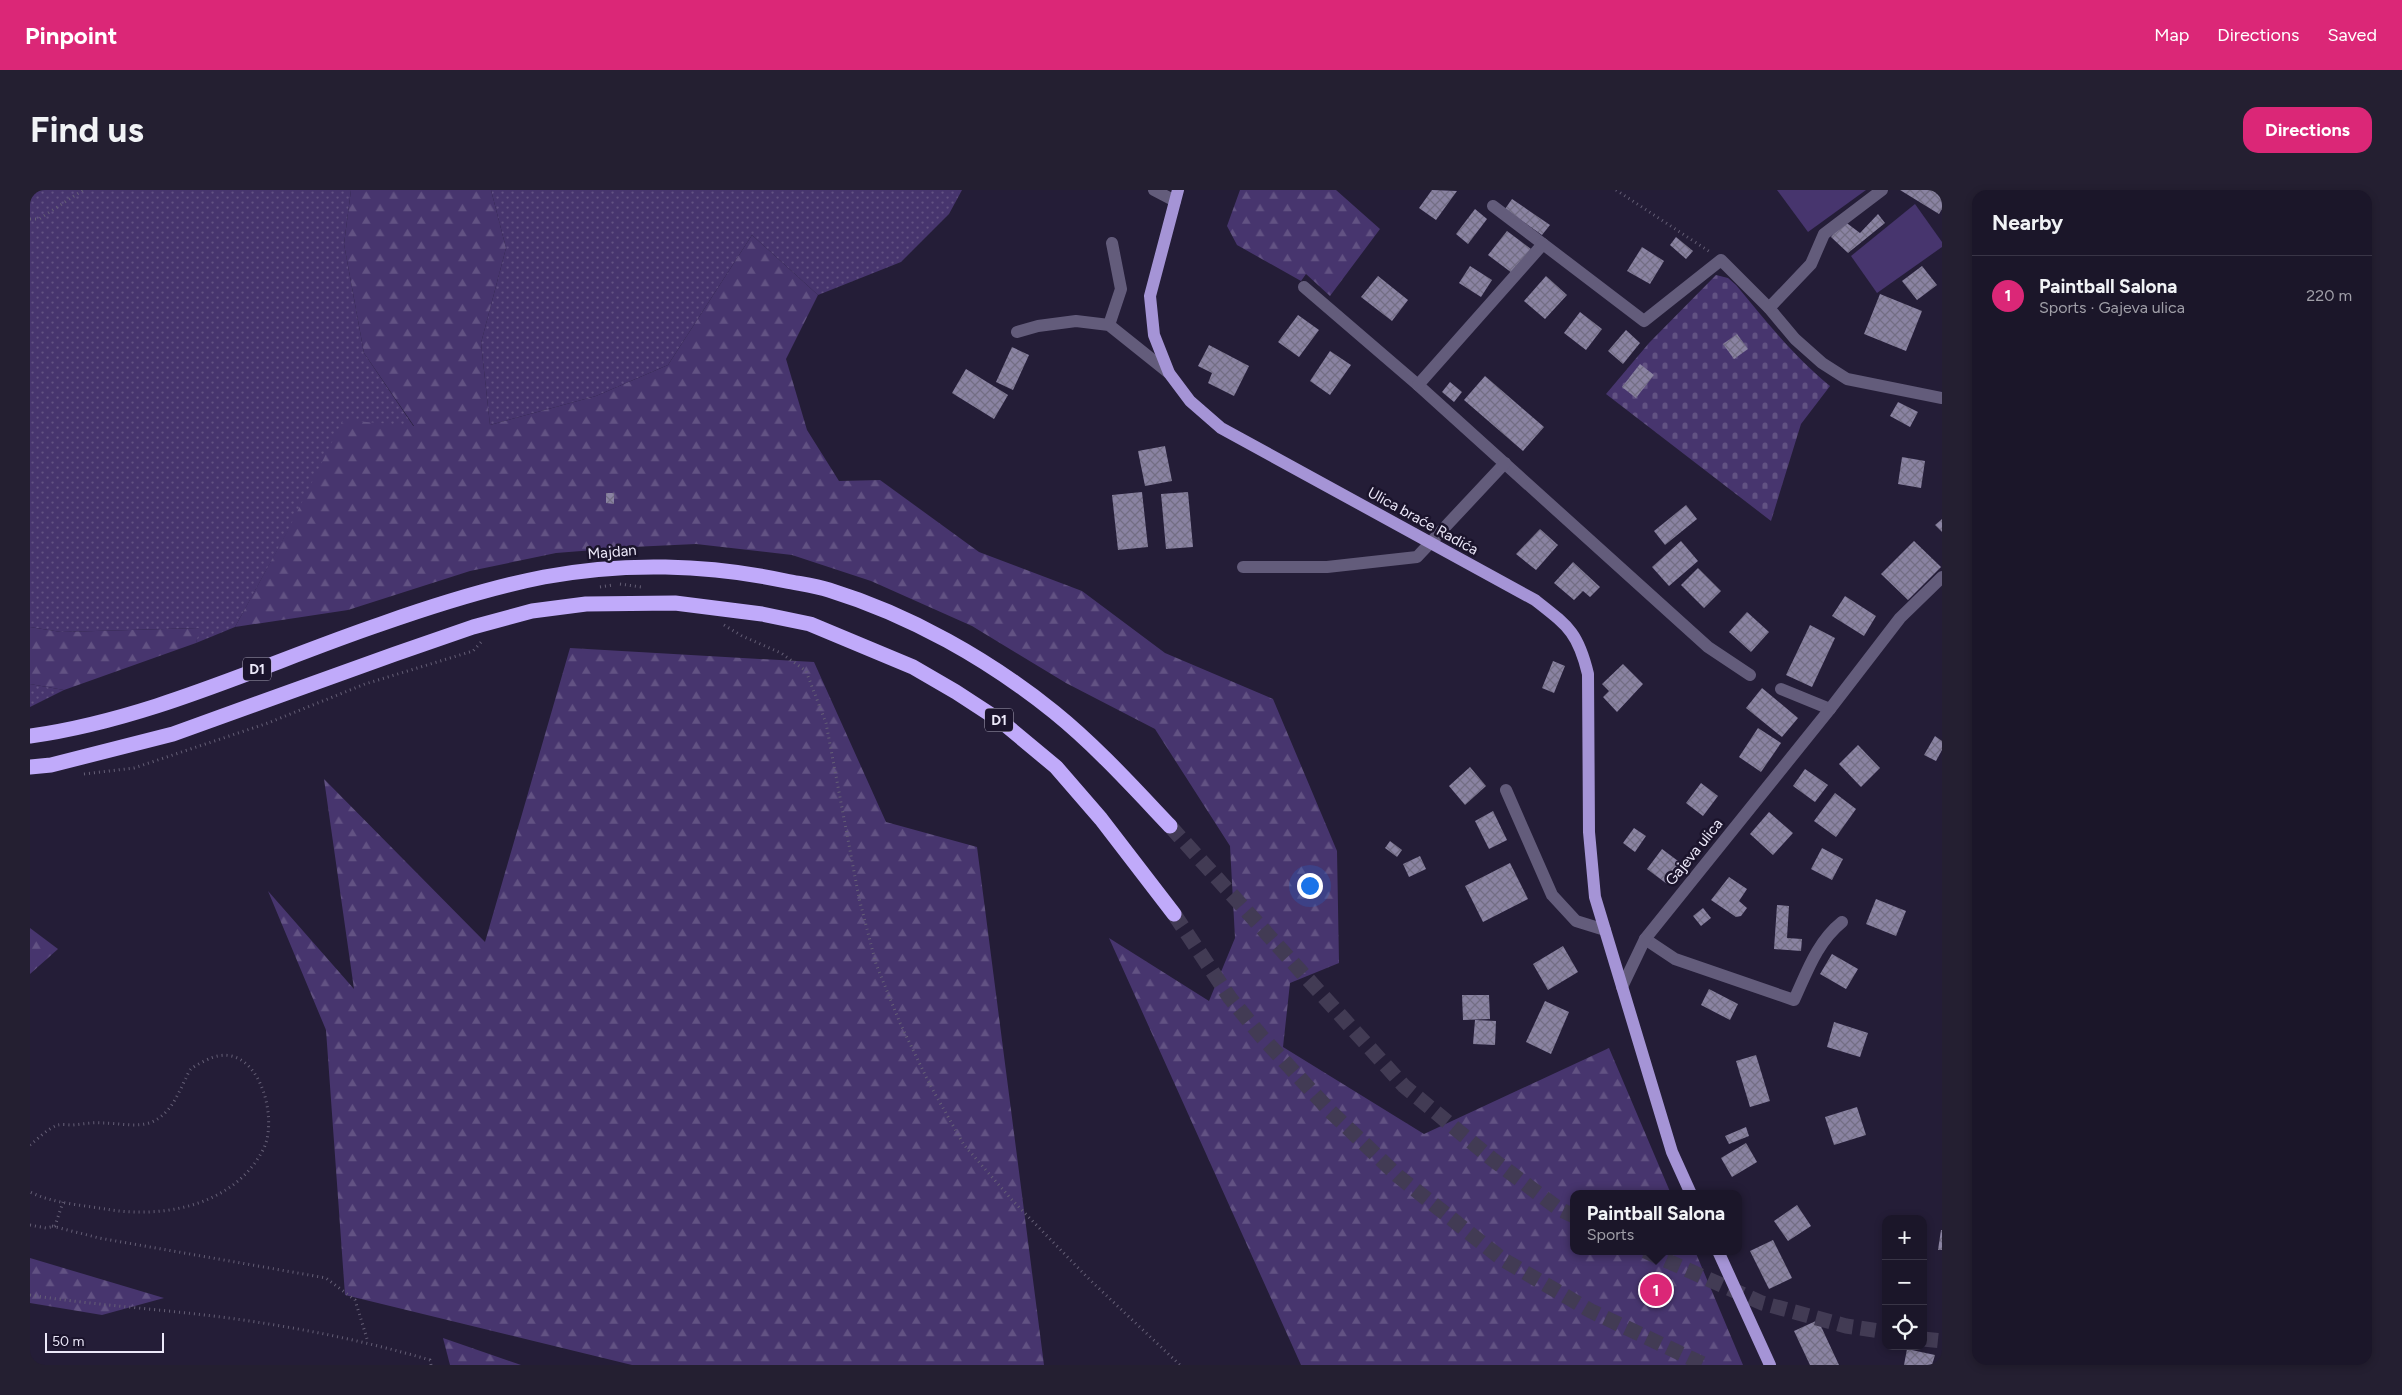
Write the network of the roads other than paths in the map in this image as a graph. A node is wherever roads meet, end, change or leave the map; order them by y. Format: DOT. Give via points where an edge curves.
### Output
graph roads {
  1 [pos="1154,190"];
  2 [pos="1882,190"];
  3 [pos="1177,196"];
  4 [pos="1493,206"];
  5 [pos="1112,243"];
  6 [pos="1543,244"];
  7 [pos="1304,287"];
  8 [pos="1769,308"];
  9 [pos="1109,324"];
  10 [pos="1017,332"];
  11 [pos="1169,373"];
  12 [pos="1418,385"];
  13 [pos="1942,398"];
  14 [pos="1505,463"];
  15 [pos="1430,544"];
  16 [pos="1243,567"];
  17 [pos="1942,577"];
  18 [pos="1750,675"];
  19 [pos="1781,689"];
  20 [pos="1830,709"];
  21 [pos="37,735"];
  22 [pos="30,767"];
  23 [pos="1506,790"];
  24 [pos="1170,826"];
  25 [pos="1174,914"];
  26 [pos="1842,922"];
  27 [pos="1605,930"];
  28 [pos="1645,939"];
  29 [pos="1622,987"];
  30 [pos="1689,1190"];
  31 [pos="1720,1255"];
  32 [pos="1770,1365"];
  1 -- 3 [label="street"];
  2 -- 8 [label="street" via="1824,234 1811,264"];
  3 -- 11 [label="main road, Ulica braće Radića" via="1150,296 1154,335"];
  4 -- 6 [label="street"];
  5 -- 9 [label="street" via="1121,289"];
  6 -- 8 [label="street" via="1644,321 1721,260"];
  6 -- 12 [label="street"];
  7 -- 12 [label="street"];
  8 -- 13 [label="street" via="1795,339 1822,363 1847,379"];
  9 -- 10 [label="street" via="1076,321"];
  9 -- 11 [label="street"];
  11 -- 15 [label="main road, Ulica braće Radića" via="1190,401 1221,428"];
  12 -- 14 [label="street"];
  14 -- 15 [label="street"];
  14 -- 18 [label="street" via="1708,646"];
  15 -- 16 [label="street" via="1417,557 1389,562 1328,567"];
  15 -- 27 [label="main road, Ulica braće Radića" via="1535,600 1568,625 1582,652 1588,674 1589,832 1595,897"];
  17 -- 20 [label="street, Gajeva ulica" via="1900,618"];
  19 -- 20 [label="street"];
  20 -- 28 [label="street, Gajeva ulica"];
  21 -- 24 [label="highway, Majdan / D1" via="140,711 468,595 546,576 630,567 700,568 828,590 916,624 986,663 1054,712 1112,764"];
  22 -- 25 [label="highway, D1" via="51,766 173,734 473,627 532,611 586,604 676,603 762,614 810,624 913,667 1002,722 1056,767 1101,819"];
  23 -- 27 [label="street" via="1552,895 1576,922"];
  26 -- 28 [label="street" via="1818,949 1794,1000 1675,959"];
  27 -- 29 [label="main road, Ulica braće Radića"];
  28 -- 29 [label="street, Gajeva ulica"];
  29 -- 30 [label="main road" via="1672,1152"];
  31 -- 32 [label="main road"];
}
